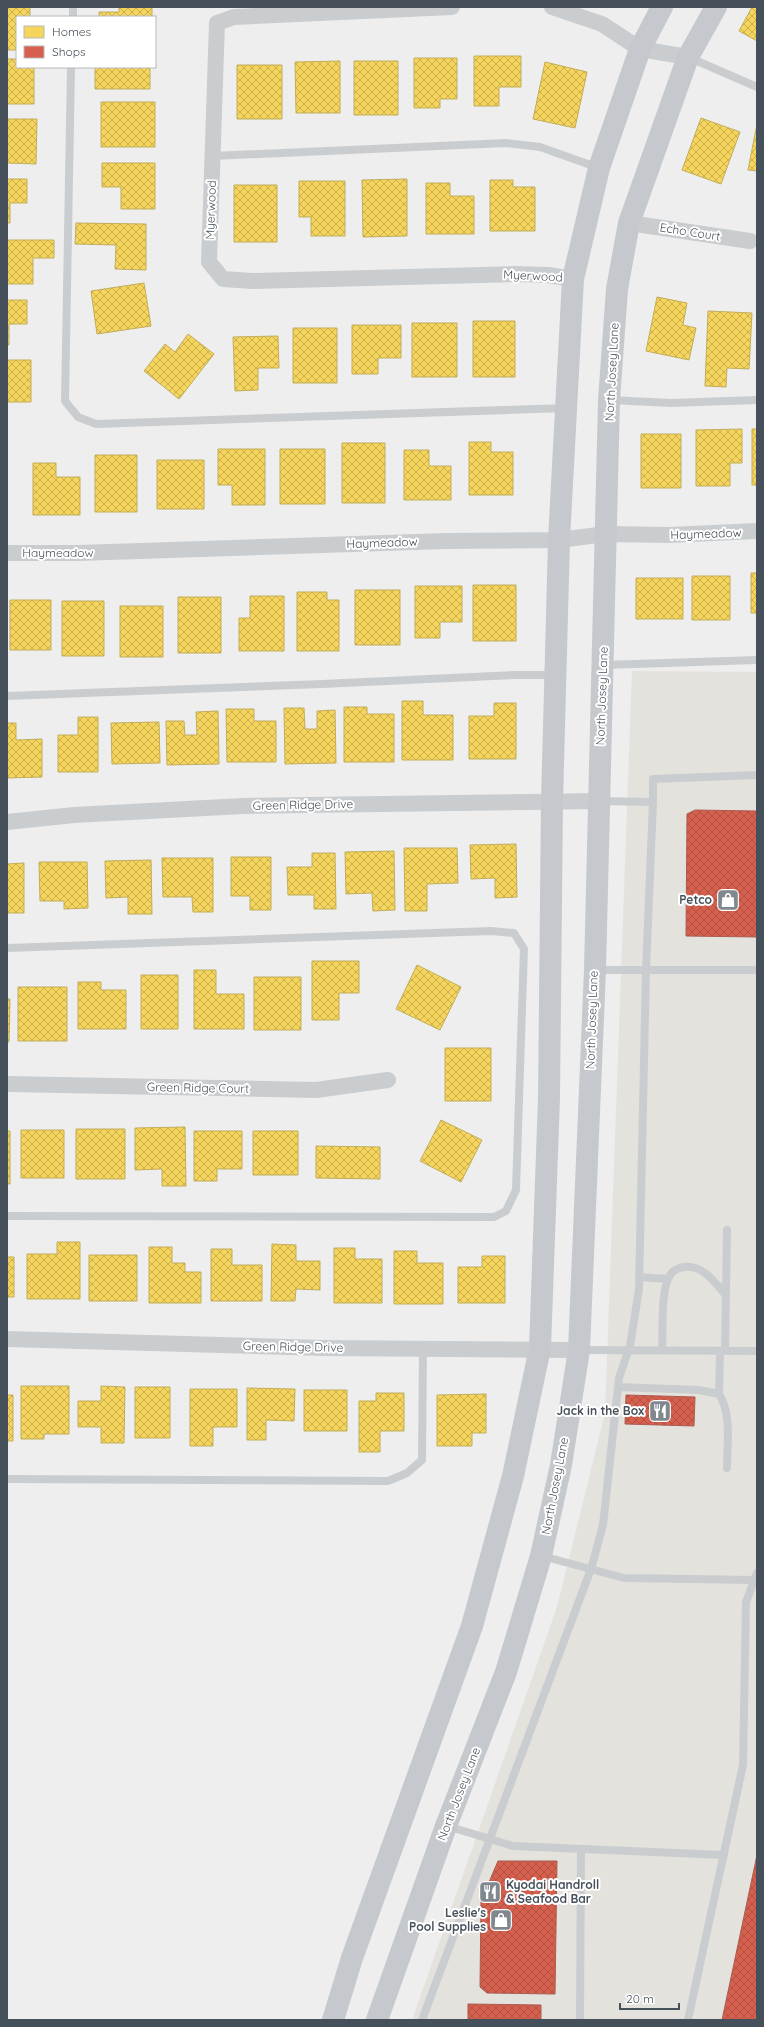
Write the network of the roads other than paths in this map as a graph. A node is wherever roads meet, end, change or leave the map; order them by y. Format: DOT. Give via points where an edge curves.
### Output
graph roads {
  1 [pos="452,7"];
  2 [pos="552,7"];
  3 [pos="662,7"];
  4 [pos="716,7"];
  5 [pos="640,49"];
  6 [pos="688,57"];
  7 [pos="71,68"];
  8 [pos="757,87"];
  9 [pos="212,156"];
  10 [pos="599,168"];
  11 [pos="629,222"];
  12 [pos="750,241"];
  13 [pos="573,279"];
  14 [pos="610,400"];
  15 [pos="757,400"];
  16 [pos="565,408"];
  17 [pos="757,532"];
  18 [pos="606,534"];
  19 [pos="559,540"];
  20 [pos="7,553"];
  21 [pos="757,660"];
  22 [pos="603,665"];
  23 [pos="555,675"];
  24 [pos="7,696"];
  25 [pos="757,775"];
  26 [pos="599,801"];
  27 [pos="552,802"];
  28 [pos="653,802"];
  29 [pos="7,822"];
  30 [pos="7,948"];
  31 [pos="595,970"];
  32 [pos="646,970"];
  33 [pos="757,970"];
  34 [pos="388,1080"];
  35 [pos="7,1084"];
  36 [pos="7,1216"];
  37 [pos="727,1230"];
  38 [pos="639,1277"];
  39 [pos="668,1279"];
  40 [pos="726,1295"];
  41 [pos="7,1339"];
  42 [pos="423,1348"];
  43 [pos="540,1348"];
  44 [pos="579,1350"];
  45 [pos="629,1350"];
  46 [pos="662,1350"];
  47 [pos="723,1351"];
  48 [pos="757,1352"];
  49 [pos="618,1387"];
  50 [pos="719,1394"];
  51 [pos="727,1468"];
  52 [pos="7,1479"];
  53 [pos="541,1556"];
  54 [pos="591,1569"];
  55 [pos="756,1577"];
  56 [pos="446,1826"];
  57 [pos="490,1838"];
  58 [pos="581,1849"];
  59 [pos="724,1855"];
  60 [pos="333,2020"];
  61 [pos="377,2020"];
  62 [pos="422,2020"];
  63 [pos="580,2020"];
  64 [pos="688,2020"];
  1 -- 9 [label="street, Myerwood" via="234,17 217,23"];
  2 -- 5 [label="street" via="602,24"];
  3 -- 5 [label="main road"];
  4 -- 6 [label="main road, North Josey Lane"];
  5 -- 6 [label="street"];
  5 -- 10 [label="main road"];
  6 -- 8 [label="lane"];
  6 -- 11 [label="main road, North Josey Lane"];
  7 -- 16 [label="lane" via="65,401 78,417 96,424"];
  9 -- 10 [label="lane" via="506,143 540,147"];
  9 -- 13 [label="street, Myerwood" via="209,262 223,279 252,281 515,274"];
  10 -- 13 [label="main road"];
  11 -- 12 [label="street, Echo Court"];
  11 -- 14 [label="main road, North Josey Lane" via="617,289"];
  13 -- 16 [label="main road"];
  14 -- 15 [label="lane"];
  14 -- 18 [label="main road, North Josey Lane"];
  16 -- 19 [label="main road"];
  17 -- 18 [label="street, Haymeadow"];
  18 -- 19 [label="street, Haymeadow"];
  18 -- 22 [label="main road, North Josey Lane"];
  19 -- 20 [label="street, Haymeadow" via="446,541 94,553"];
  19 -- 23 [label="main road"];
  21 -- 22 [label="lane"];
  22 -- 26 [label="main road, North Josey Lane"];
  23 -- 24 [label="lane"];
  23 -- 27 [label="main road"];
  25 -- 28 [label="lane" via="653,779"];
  26 -- 27 [label="street, Green Ridge Drive"];
  26 -- 28 [label="lane"];
  26 -- 31 [label="main road, North Josey Lane"];
  27 -- 29 [label="street, Green Ridge Drive" via="243,806 74,815"];
  27 -- 43 [label="main road" via="549,1098"];
  28 -- 32 [label="lane"];
  30 -- 36 [label="lane" via="491,931 514,933 524,949 516,1190 506,1211 494,1217"];
  31 -- 32 [label="lane"];
  31 -- 44 [label="main road, North Josey Lane"];
  32 -- 33 [label="lane"];
  32 -- 38 [label="lane"];
  34 -- 35 [label="street, Green Ridge Court" via="316,1090"];
  37 -- 40 [label="lane"];
  38 -- 39 [label="lane"];
  38 -- 45 [label="lane"];
  39 -- 40 [label="lane" via="678,1268 694,1267 707,1274"];
  39 -- 46 [label="lane"];
  40 -- 47 [label="lane"];
  41 -- 42 [label="street, Green Ridge Drive" via="314,1348"];
  42 -- 43 [label="street, Green Ridge Drive"];
  42 -- 52 [label="lane" via="422,1460 407,1473 388,1481"];
  43 -- 44 [label="street, Green Ridge Drive"];
  43 -- 60 [label="main road" via="513,1476 472,1626 352,1958"];
  44 -- 45 [label="lane"];
  44 -- 53 [label="main road, North Josey Lane" via="561,1465"];
  45 -- 46 [label="lane"];
  45 -- 49 [label="lane"];
  46 -- 47 [label="lane"];
  47 -- 48 [label="lane"];
  47 -- 50 [label="lane"];
  49 -- 50 [label="lane" via="699,1390"];
  49 -- 54 [label="lane" via="603,1525"];
  50 -- 51 [label="lane" via="725,1402 726,1411"];
  53 -- 54 [label="lane"];
  53 -- 56 [label="main road, North Josey Lane" via="506,1672"];
  54 -- 55 [label="lane" via="624,1578"];
  54 -- 57 [label="lane"];
  55 -- 59 [label="lane" via="746,1602 743,1765"];
  56 -- 57 [label="lane"];
  56 -- 61 [label="main road, North Josey Lane"];
  57 -- 58 [label="lane" via="513,1846"];
  57 -- 62 [label="lane"];
  58 -- 59 [label="lane"];
  58 -- 63 [label="lane"];
  59 -- 64 [label="lane"];
}
